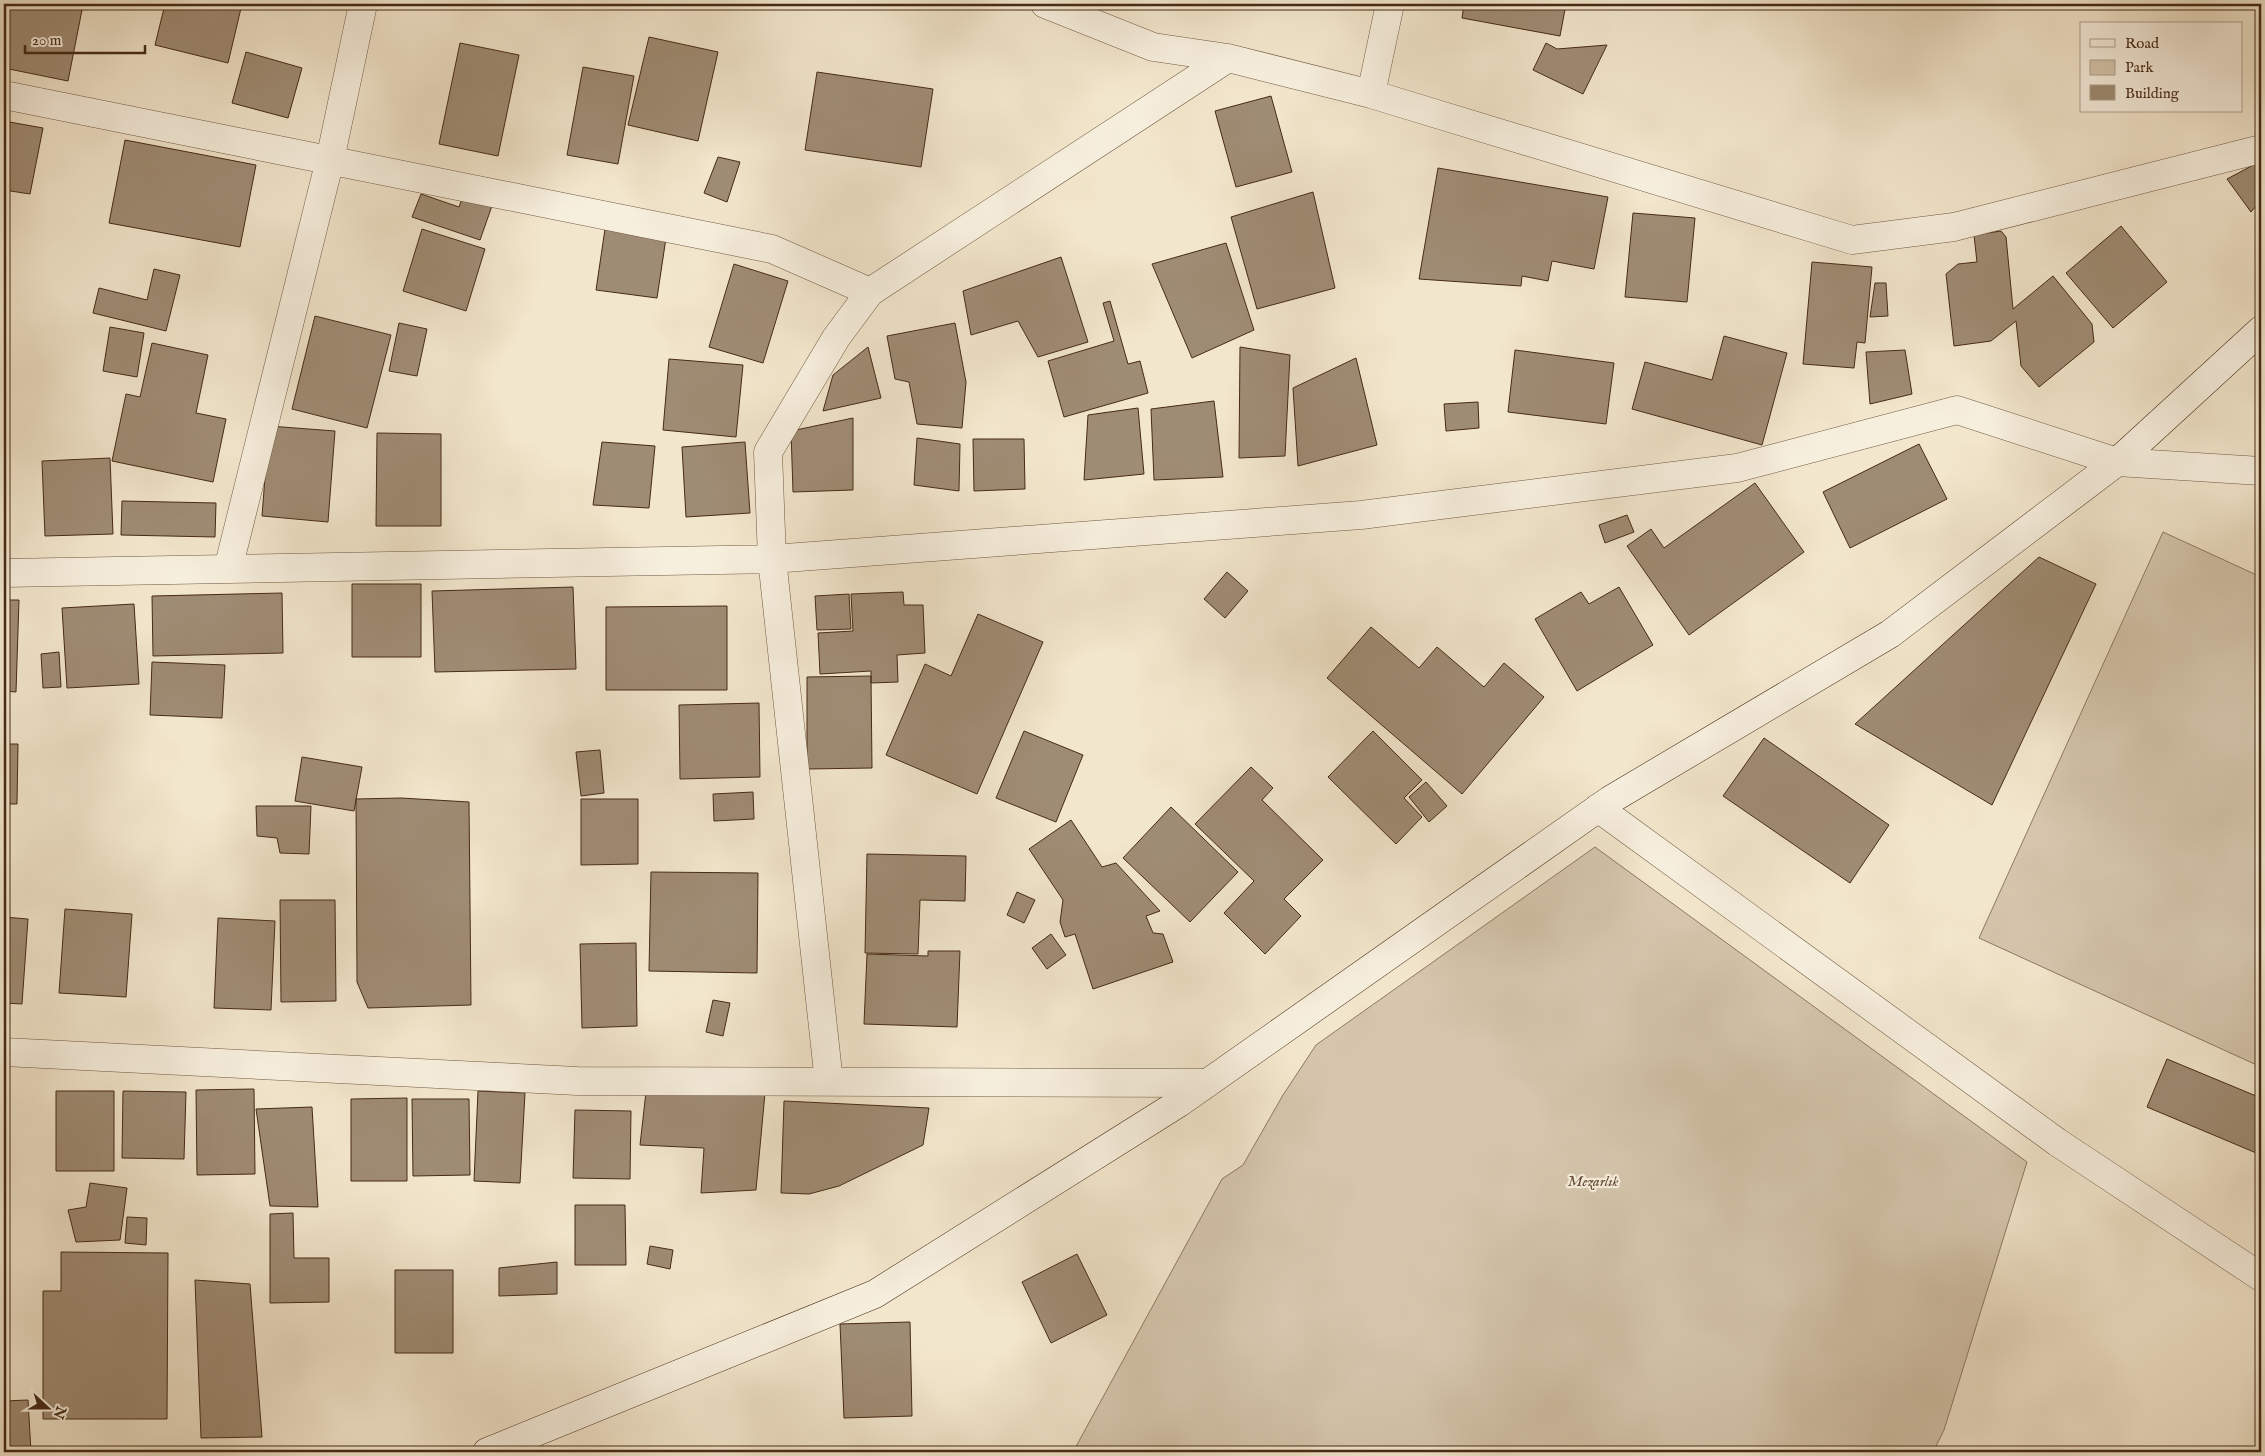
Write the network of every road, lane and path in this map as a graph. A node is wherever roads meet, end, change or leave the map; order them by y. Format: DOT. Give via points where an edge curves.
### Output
graph roads {
  1 [pos="363,4"];
  2 [pos="1045,4"];
  3 [pos="1390,4"];
  4 [pos="1153,47"];
  5 [pos="1228,58"];
  6 [pos="1182,88"];
  7 [pos="1370,94"];
  8 [pos="4,95"];
  9 [pos="2261,149"];
  10 [pos="330,160"];
  11 [pos="870,292"];
  12 [pos="2261,330"];
  13 [pos="2117,462"];
  14 [pos="2261,471"];
  15 [pos="772,559"];
  16 [pos="228,570"];
  17 [pos="4,573"];
  18 [pos="1598,808"];
  19 [pos="4,1052"];
  20 [pos="829,1082"];
  21 [pos="1207,1083"];
  22 [pos="2261,1277"];
  23 [pos="487,1452"];
  1 -- 10 [label="street"];
  2 -- 4 [label="street"];
  3 -- 7 [label="street"];
  4 -- 5 [label="street"];
  4 -- 6 [label="street"];
  5 -- 6 [label="street"];
  5 -- 7 [label="street"];
  6 -- 11 [label="street"];
  7 -- 9 [label="street" via="1852,240 1954,227"];
  8 -- 10 [label="street"];
  10 -- 11 [label="street" via="772,249"];
  10 -- 16 [label="street"];
  11 -- 15 [label="street" via="836,338 768,452"];
  12 -- 13 [label="street"];
  13 -- 14 [label="street"];
  13 -- 15 [label="street" via="1958,410 1718,471 1361,515"];
  13 -- 18 [label="street" via="1890,634"];
  15 -- 16 [label="street"];
  15 -- 20 [label="street"];
  16 -- 17 [label="street"];
  18 -- 21 [label="street"];
  18 -- 22 [label="street" via="2057,1142"];
  19 -- 20 [label="street" via="577,1081"];
  20 -- 21 [label="street"];
  21 -- 23 [label="street" via="875,1294"];
}
